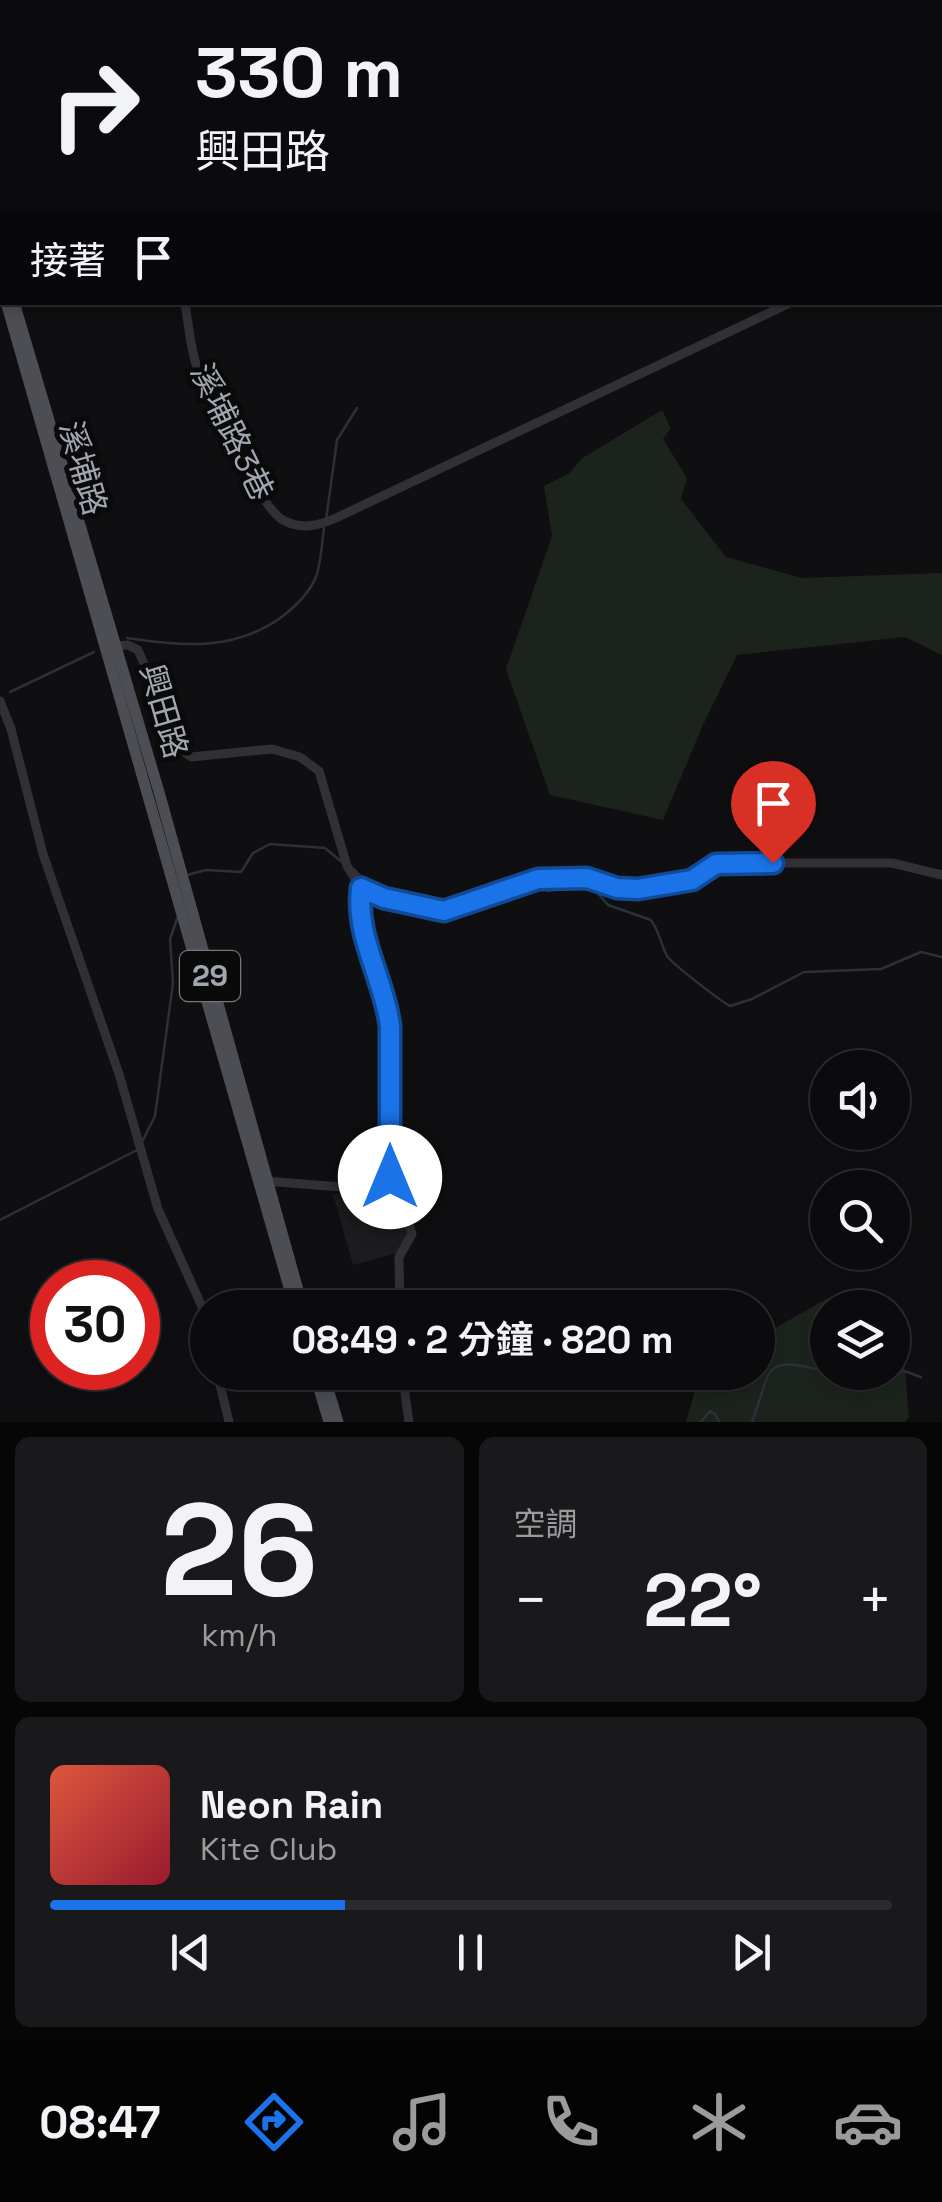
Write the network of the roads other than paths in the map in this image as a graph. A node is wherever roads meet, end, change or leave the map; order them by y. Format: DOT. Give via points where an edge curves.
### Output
graph roads {
  1 [pos="7,305"];
  2 [pos="15,305"];
  3 [pos="185,305"];
  4 [pos="786,305"];
  5 [pos="111,647"];
  6 [pos="0,701"];
  7 [pos="942,875"];
  8 [pos="361,888"];
  9 [pos="390,1177"];
  10 [pos="262,1182"];
  11 [pos="194,1290"];
  12 [pos="290,1290"];
  13 [pos="298,1290"];
  14 [pos="400,1290"];
  15 [pos="221,1390"];
  16 [pos="319,1390"];
  17 [pos="328,1390"];
  18 [pos="405,1390"];
  19 [pos="229,1422"];
  20 [pos="329,1422"];
  21 [pos="338,1422"];
  22 [pos="409,1422"];
  1 -- 5 [label="main road, 溪埔路 / 29"];
  2 -- 5 [label="main road, 溪埔路 / 29"];
  3 -- 4 [label="street, 溪埔路3巷" via="203,380 264,502 297,526 323,523"];
  5 -- 8 [label="street, 興田路" via="138,650 190,758 272,749 318,771 347,866"];
  5 -- 10 [label="main road, 興田路 / 29"];
  6 -- 11 [label="street" via="158,1209"];
  7 -- 8 [label="street" via="892,864 724,863 692,880 638,889 587,878 538,879 444,911"];
  8 -- 9 [label="street, 興田路" via="361,928 390,1026"];
  9 -- 10 [label="street" via="354,1188"];
  9 -- 14 [label="street, 興田路" via="412,1234 399,1258"];
  10 -- 12 [label="main road, 興田路 / 29"];
  10 -- 13 [label="main road, 興田路 / 29"];
  15 -- 19 [label="street"];
  16 -- 20 [label="main road"];
  17 -- 21 [label="main road"];
  18 -- 22 [label="street"];
}
